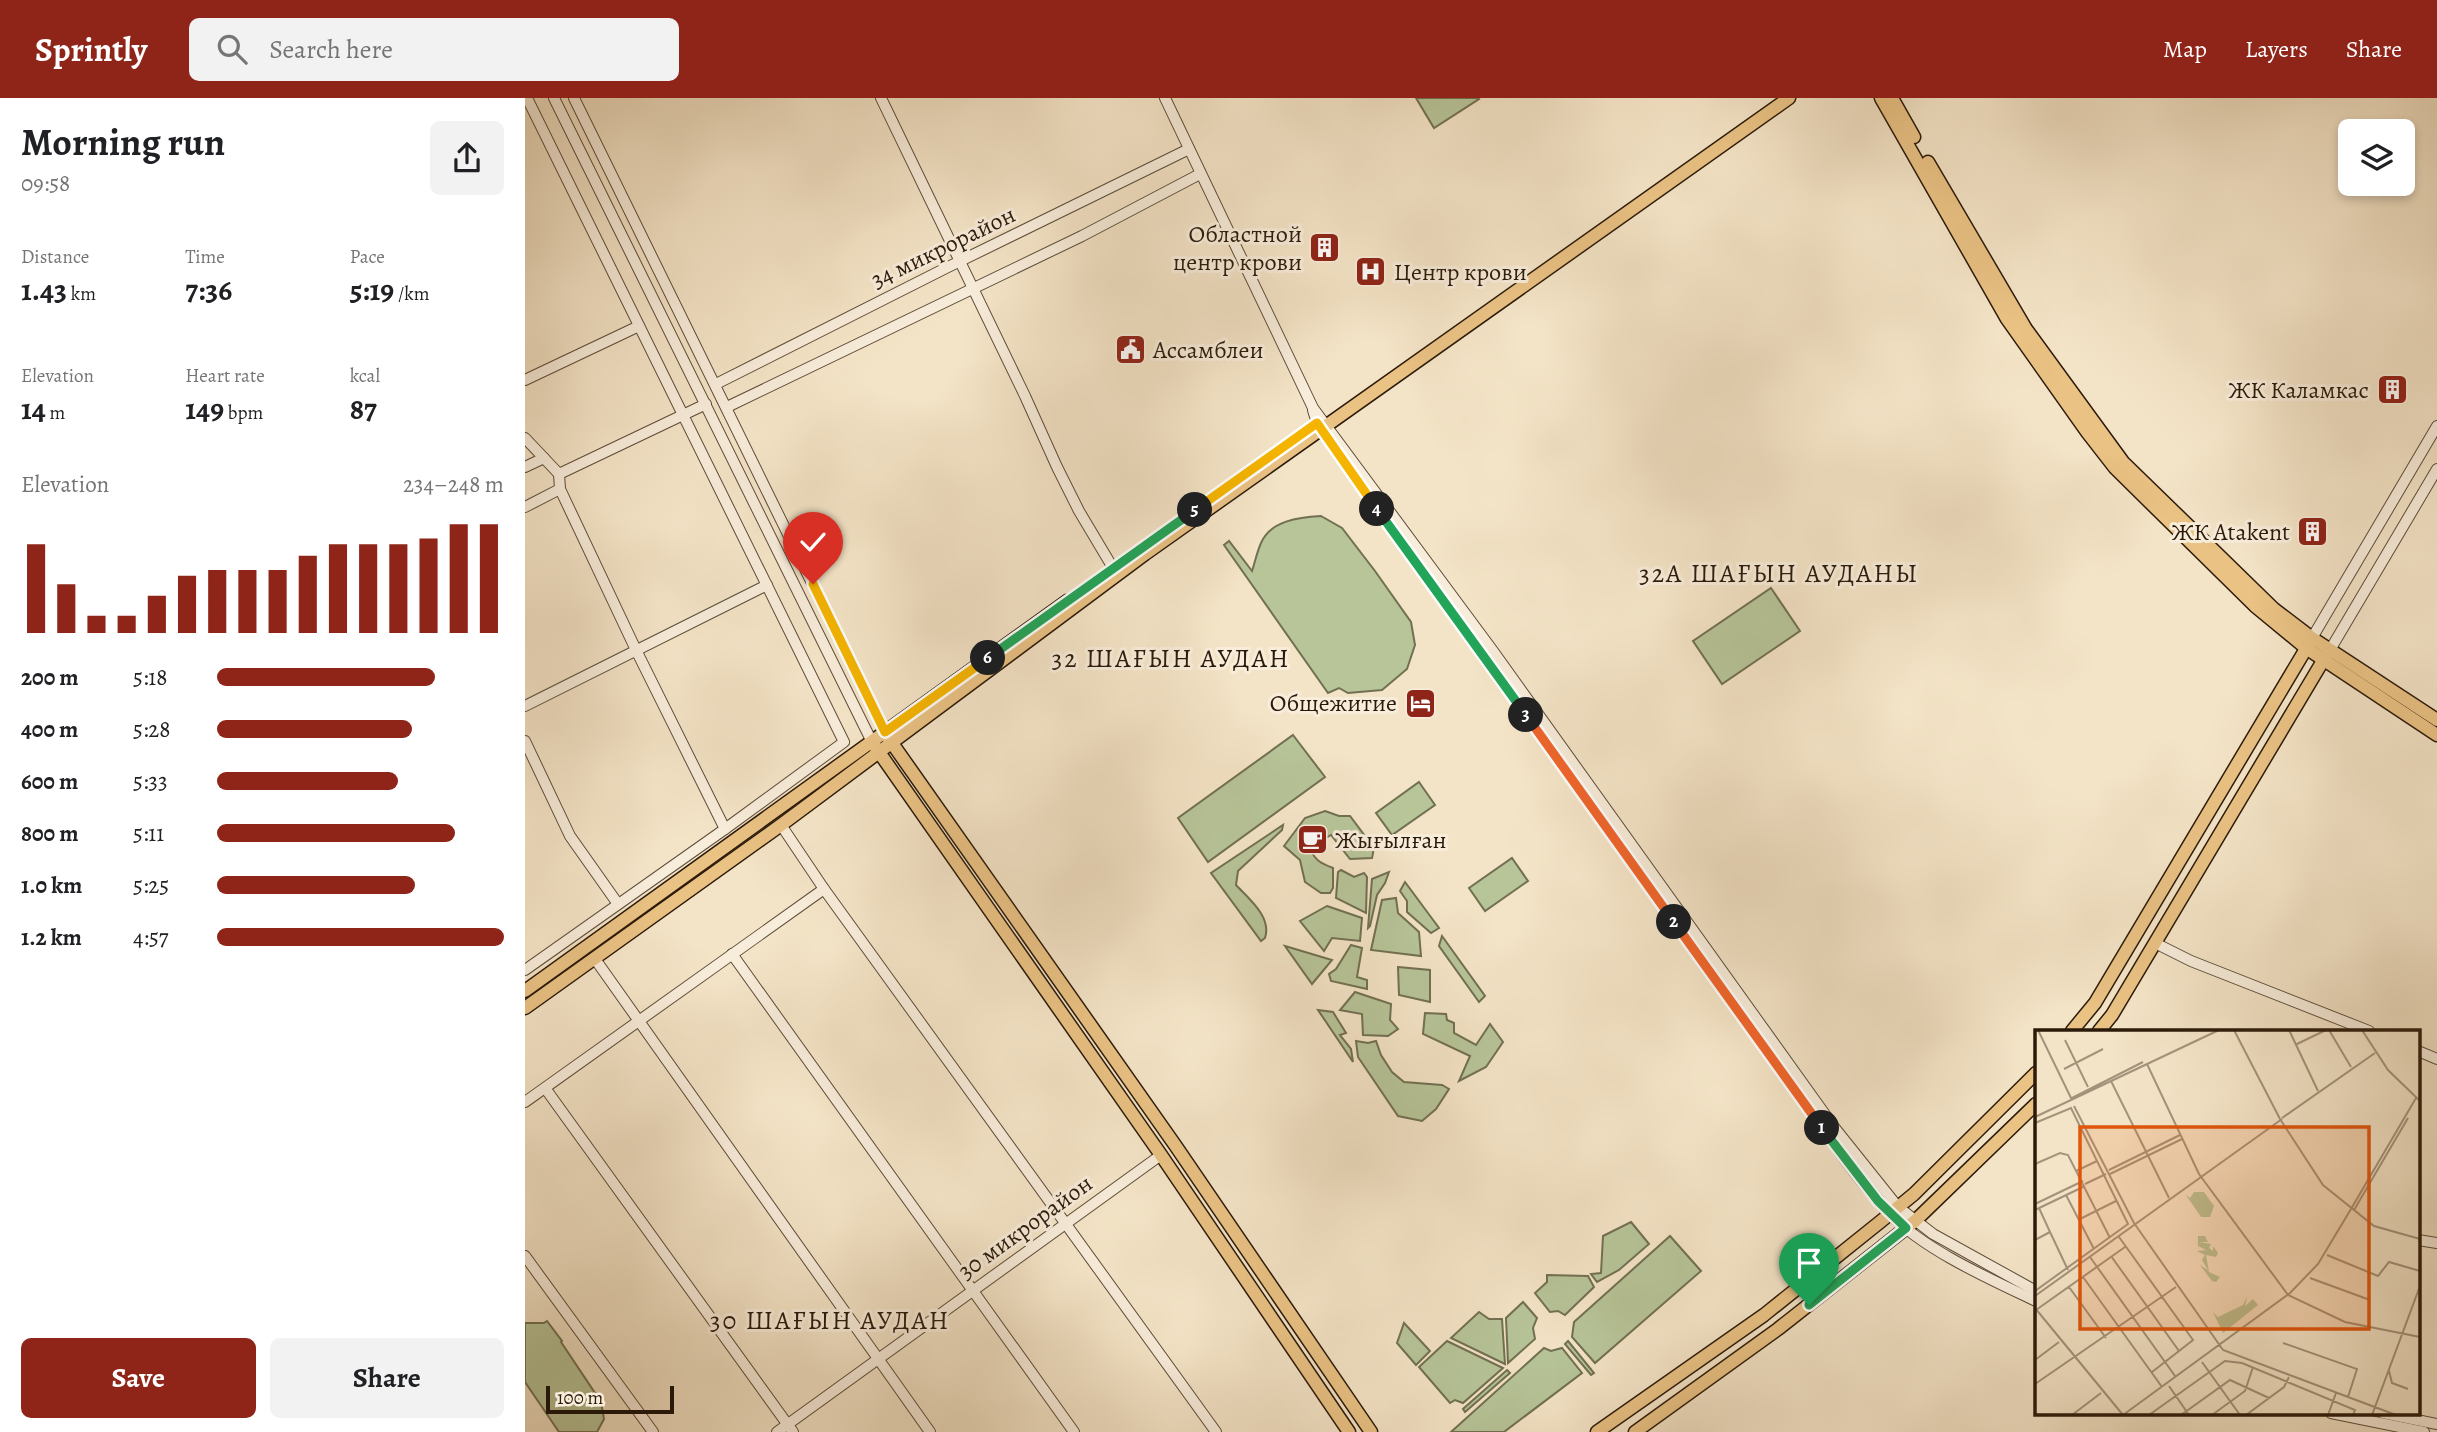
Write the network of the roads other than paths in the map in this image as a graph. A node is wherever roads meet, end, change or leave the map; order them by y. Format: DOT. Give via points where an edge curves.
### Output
graph roads {
  1 [pos="527,98"];
  2 [pos="554,98"];
  3 [pos="574,98"];
  4 [pos="881,98"];
  5 [pos="1165,98"];
  6 [pos="1777,98"];
  7 [pos="1789,98"];
  8 [pos="1881,98"];
  9 [pos="1892,98"];
  10 [pos="1189,149"];
  11 [pos="1201,174"];
  12 [pos="960,261"];
  13 [pos="972,287"];
  14 [pos="639,326"];
  15 [pos="525,380"];
  16 [pos="716,384"];
  17 [pos="706,404"];
  18 [pos="727,407"];
  19 [pos="682,414"];
  20 [pos="1322,424"];
  21 [pos="2437,426"];
  22 [pos="525,438"];
  23 [pos="544,458"];
  24 [pos="525,467"];
  25 [pos="2437,469"];
  26 [pos="559,474"];
  27 [pos="560,489"];
  28 [pos="525,507"];
  29 [pos="1113,568"];
  30 [pos="767,586"];
  31 [pos="2309,643"];
  32 [pos="636,650"];
  33 [pos="2326,655"];
  34 [pos="525,706"];
  35 [pos="2437,720"];
  36 [pos="2437,735"];
  37 [pos="888,738"];
  38 [pos="525,741"];
  39 [pos="875,747"];
  40 [pos="816,764"];
  41 [pos="825,776"];
  42 [pos="781,825"];
  43 [pos="725,829"];
  44 [pos="824,889"];
  45 [pos="618,904"];
  46 [pos="2155,943"];
  47 [pos="732,954"];
  48 [pos="595,960"];
  49 [pos="525,970"];
  50 [pos="525,991"];
  51 [pos="525,1008"];
  52 [pos="640,1020"];
  53 [pos="2073,1030"];
  54 [pos="2100,1030"];
  55 [pos="2366,1030"];
  56 [pos="2420,1052"];
  57 [pos="2437,1059"];
  58 [pos="2034,1081"];
  59 [pos="545,1088"];
  60 [pos="525,1102"];
  61 [pos="2035,1105"];
  62 [pos="1161,1155"];
  63 [pos="1894,1211"];
  64 [pos="1065,1223"];
  65 [pos="1911,1225"];
  66 [pos="525,1256"];
  67 [pos="2035,1290"];
  68 [pos="974,1291"];
  69 [pos="2035,1301"];
  70 [pos="879,1358"];
  71 [pos="2336,1414"];
  72 [pos="2388,1414"];
  73 [pos="2437,1424"];
  74 [pos="790,1428"];
  75 [pos="653,1432"];
  76 [pos="777,1432"];
  77 [pos="930,1432"];
  78 [pos="1074,1432"];
  79 [pos="1216,1432"];
  80 [pos="1349,1432"];
  81 [pos="1371,1432"];
  82 [pos="1597,1432"];
  83 [pos="1635,1432"];
  84 [pos="2424,1432"];
  1 -- 14 [label="street"];
  2 -- 17 [label="street"];
  3 -- 16 [label="street"];
  4 -- 12 [label="street"];
  5 -- 10 [label="street"];
  6 -- 20 [label="main road"];
  7 -- 20 [label="main road"];
  8 -- 31 [label="main road" via="2007,318 2095,442 2128,482 2255,606"];
  9 -- 31 [label="main road" via="2026,330 2123,462"];
  10 -- 11 [label="street"];
  10 -- 12 [label="street, 34 микрорайон"];
  11 -- 13 [label="street"];
  11 -- 20 [label="street"];
  12 -- 13 [label="street"];
  12 -- 16 [label="street, 34 микрорайон"];
  13 -- 18 [label="street"];
  13 -- 29 [label="street" via="1079,510"];
  14 -- 15 [label="street"];
  14 -- 19 [label="street"];
  16 -- 18 [label="street"];
  17 -- 19 [label="street"];
  17 -- 39 [label="street"];
  18 -- 37 [label="street"];
  19 -- 26 [label="street"];
  19 -- 30 [label="street"];
  20 -- 29 [label="main road"];
  20 -- 37 [label="main road"];
  20 -- 63 [label="street" via="1493,651"];
  21 -- 31 [label="street"];
  22 -- 23 [label="street"];
  23 -- 24 [label="street"];
  23 -- 26 [label="street"];
  25 -- 33 [label="street"];
  26 -- 27 [label="street"];
  27 -- 28 [label="street"];
  27 -- 32 [label="street"];
  29 -- 37 [label="main road"];
  30 -- 32 [label="street"];
  30 -- 40 [label="street" via="843,742"];
  31 -- 33 [label="main road"];
  31 -- 53 [label="main road" via="2095,1003"];
  32 -- 34 [label="street"];
  32 -- 43 [label="street"];
  33 -- 35 [label="main road"];
  33 -- 36 [label="main road"];
  33 -- 46 [label="main road"];
  37 -- 39 [label="main road"];
  37 -- 81 [label="main road"];
  38 -- 45 [label="street" via="570,836"];
  39 -- 41 [label="main road"];
  39 -- 42 [label="main road"];
  39 -- 62 [label="main road"];
  40 -- 41 [label="street"];
  40 -- 43 [label="street"];
  41 -- 50 [label="main road"];
  42 -- 44 [label="street"];
  42 -- 48 [label="main road"];
  43 -- 45 [label="street"];
  44 -- 47 [label="street"];
  44 -- 64 [label="street"];
  45 -- 49 [label="street"];
  46 -- 54 [label="main road"];
  46 -- 55 [label="street"];
  47 -- 52 [label="street"];
  47 -- 68 [label="street"];
  48 -- 51 [label="main road"];
  48 -- 52 [label="street"];
  52 -- 59 [label="street"];
  52 -- 70 [label="street"];
  56 -- 57 [label="street"];
  58 -- 63 [label="main road"];
  59 -- 60 [label="street"];
  59 -- 74 [label="street"];
  61 -- 65 [label="main road"];
  62 -- 64 [label="street, 30 микрорайон"];
  62 -- 80 [label="main road"];
  63 -- 65 [label="street"];
  63 -- 82 [label="main road" via="1760,1318"];
  64 -- 68 [label="street, 30 микрорайон"];
  64 -- 79 [label="street"];
  65 -- 67 [label="street"];
  65 -- 69 [label="street" via="1980,1274"];
  65 -- 83 [label="main road"];
  66 -- 75 [label="street"];
  68 -- 70 [label="street, 30 микрорайон"];
  68 -- 78 [label="street"];
  70 -- 74 [label="street, 30 микрорайон"];
  70 -- 77 [label="street"];
  71 -- 84 [label="street"];
  72 -- 73 [label="street"];
  74 -- 76 [label="street, 30 микрорайон"];
}
